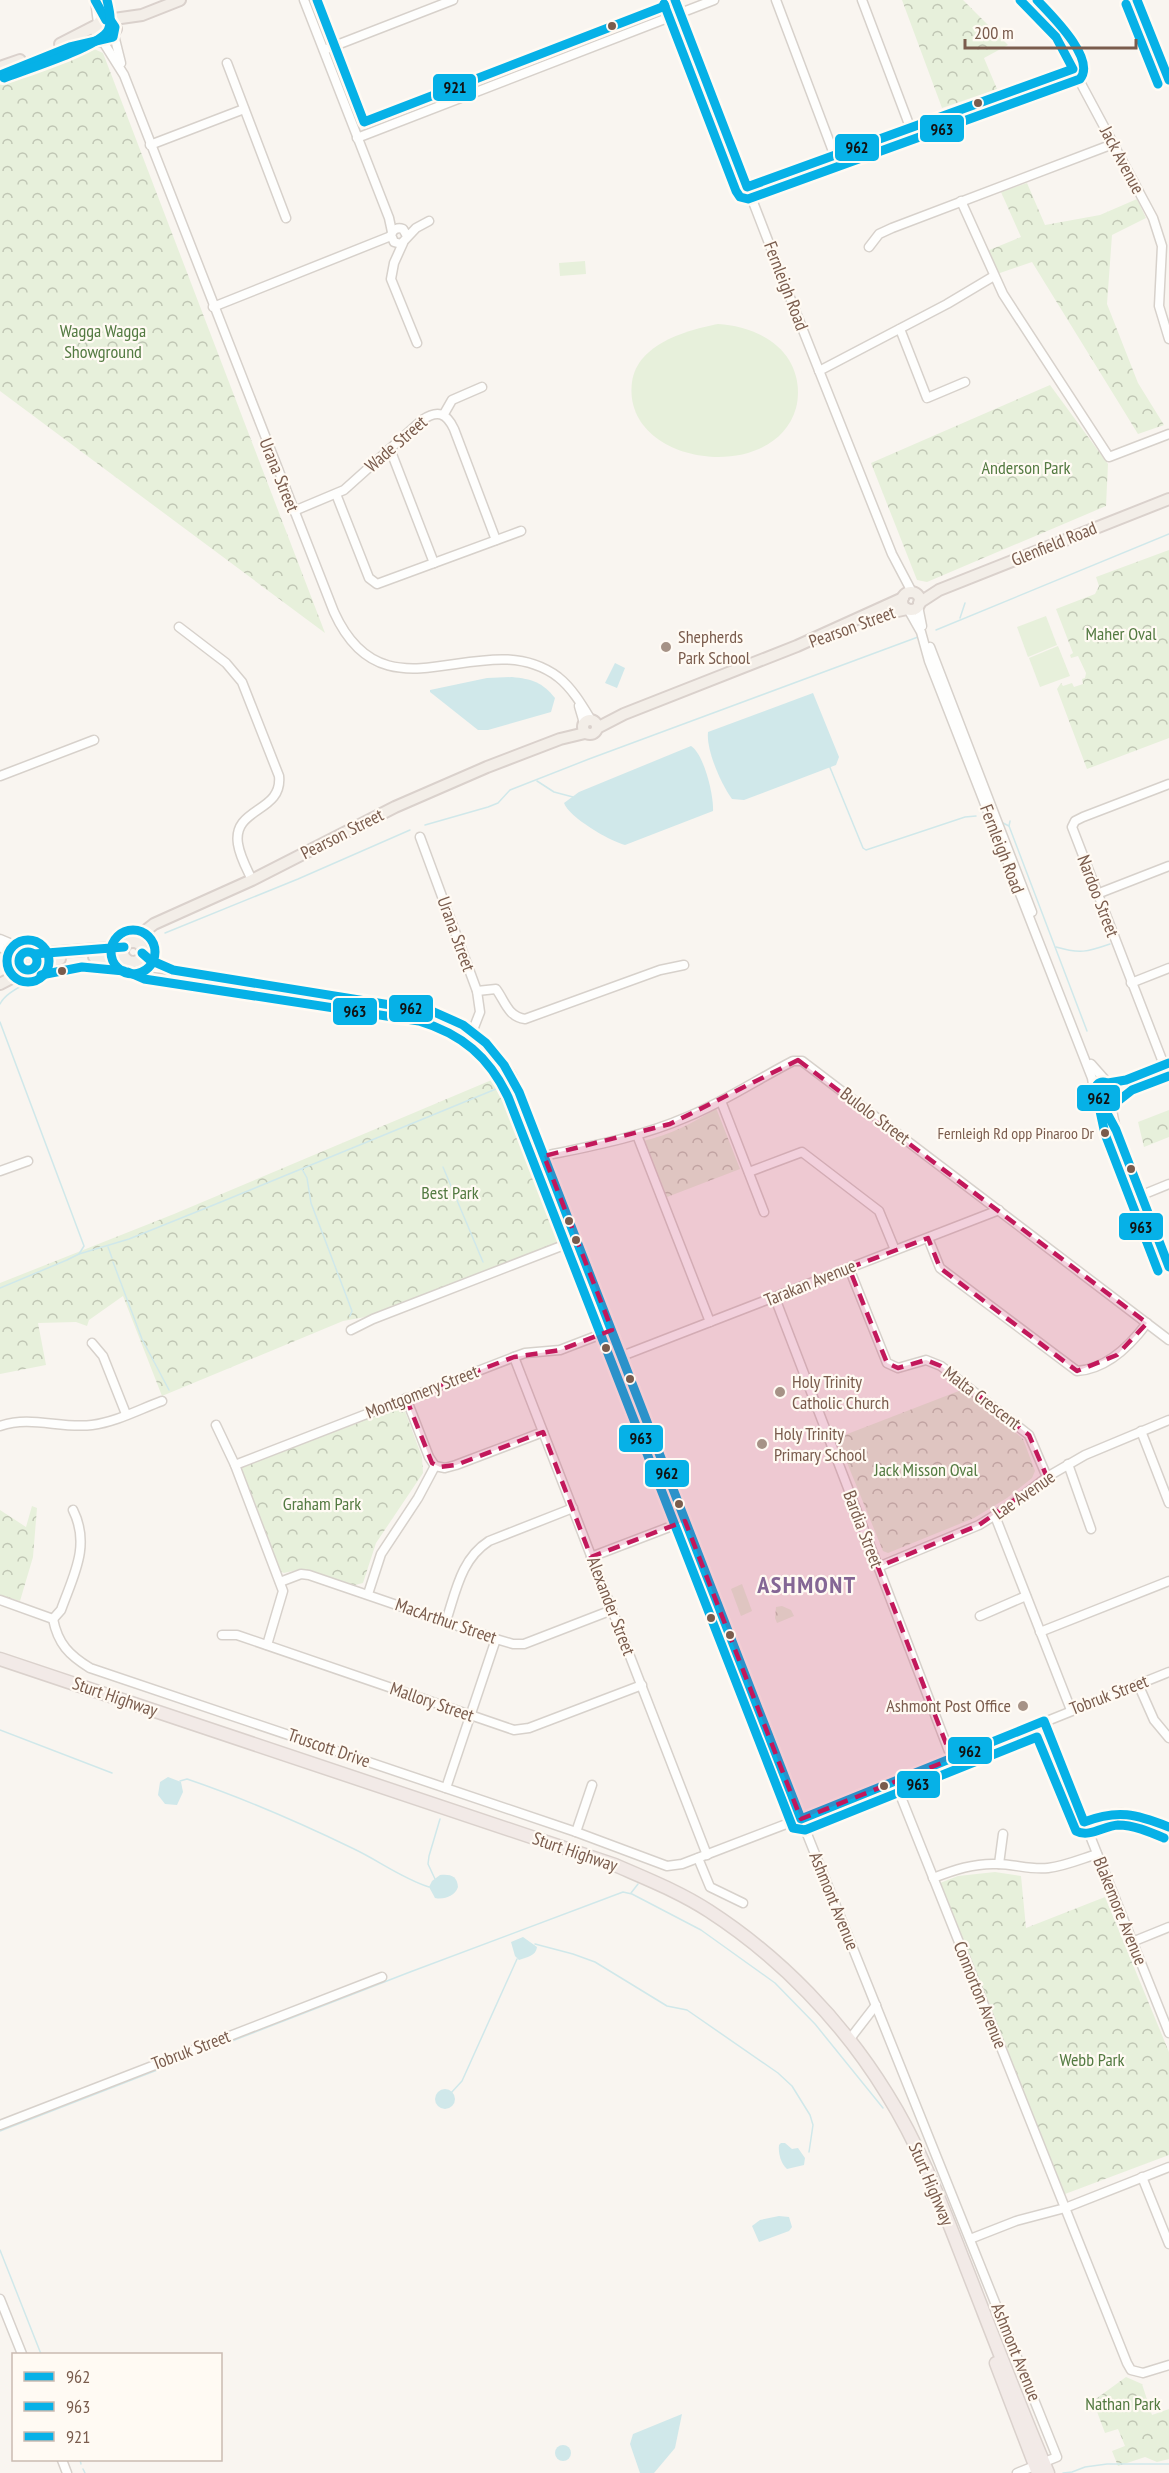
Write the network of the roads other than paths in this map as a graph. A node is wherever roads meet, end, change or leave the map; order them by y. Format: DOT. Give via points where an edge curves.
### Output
graph roads {
  1 [pos="95,0"];
  2 [pos="180,0"];
  3 [pos="304,0"];
  4 [pos="453,0"];
  5 [pos="675,0"];
  6 [pos="714,0"];
  7 [pos="776,0"];
  8 [pos="862,0"];
  9 [pos="1020,0"];
  10 [pos="1137,0"];
  11 [pos="680,13"];
  12 [pos="142,15"];
  13 [pos="102,22"];
  14 [pos="115,34"];
  15 [pos="102,39"];
  16 [pos="324,50"];
  17 [pos="226,63"];
  18 [pos="1,67"];
  19 [pos="1073,69"];
  20 [pos="123,75"];
  21 [pos="1169,80"];
  22 [pos="244,109"];
  23 [pos="910,127"];
  24 [pos="357,138"];
  25 [pos="1113,144"];
  26 [pos="150,145"];
  27 [pos="834,154"];
  28 [pos="747,187"];
  29 [pos="961,201"];
  30 [pos="286,218"];
  31 [pos="398,236"];
  32 [pos="869,247"];
  33 [pos="994,276"];
  34 [pos="213,307"];
  35 [pos="900,329"];
  36 [pos="1169,339"];
  37 [pos="417,343"];
  38 [pos="819,371"];
  39 [pos="965,382"];
  40 [pos="482,387"];
  41 [pos="444,414"];
  42 [pos="1169,434"];
  43 [pos="390,449"];
  44 [pos="336,494"];
  45 [pos="1169,499"];
  46 [pos="294,511"];
  47 [pos="520,531"];
  48 [pos="496,540"];
  49 [pos="434,563"];
  50 [pos="911,601"];
  51 [pos="179,627"];
  52 [pos="589,725"];
  53 [pos="94,740"];
  54 [pos="0,776"];
  55 [pos="1169,784"];
  56 [pos="420,837"];
  57 [pos="1169,866"];
  58 [pos="252,880"];
  59 [pos="1097,894"];
  60 [pos="162,921"];
  61 [pos="0,939"];
  62 [pos="128,945"];
  63 [pos="0,947"];
  64 [pos="142,951"];
  65 [pos="28,960"];
  66 [pos="130,960"];
  67 [pos="684,966"];
  68 [pos="1169,968"];
  69 [pos="173,970"];
  70 [pos="0,983"];
  71 [pos="1131,983"];
  72 [pos="477,991"];
  73 [pos="473,1030"];
  74 [pos="1166,1064"];
  75 [pos="1109,1088"];
  76 [pos="1095,1093"];
  77 [pos="721,1101"];
  78 [pos="1116,1130"];
  79 [pos="638,1135"];
  80 [pos="544,1156"];
  81 [pos="28,1161"];
  82 [pos="0,1171"];
  83 [pos="748,1172"];
  84 [pos="1169,1184"];
  85 [pos="1142,1195"];
  86 [pos="999,1210"];
  87 [pos="764,1212"];
  88 [pos="928,1238"];
  89 [pos="577,1240"];
  90 [pos="896,1250"];
  91 [pos="1169,1267"];
  92 [pos="849,1268"];
  93 [pos="775,1298"];
  94 [pos="710,1322"];
  95 [pos="1147,1323"];
  96 [pos="351,1330"];
  97 [pos="612,1330"];
  98 [pos="1169,1340"];
  99 [pos="92,1343"];
  100 [pos="622,1356"];
  101 [pos="514,1357"];
  102 [pos="406,1398"];
  103 [pos="162,1401"];
  104 [pos="126,1414"];
  105 [pos="1169,1420"];
  106 [pos="216,1425"];
  107 [pos="0,1426"];
  108 [pos="1141,1431"];
  109 [pos="543,1432"];
  110 [pos="1068,1464"];
  111 [pos="235,1465"];
  112 [pos="435,1466"];
  113 [pos="1047,1478"];
  114 [pos="1169,1503"];
  115 [pos="573,1508"];
  116 [pos="74,1510"];
  117 [pos="995,1516"];
  118 [pos="685,1521"];
  119 [pos="1090,1528"];
  120 [pos="591,1557"];
  121 [pos="878,1567"];
  122 [pos="1169,1581"];
  123 [pos="280,1582"];
  124 [pos="369,1594"];
  125 [pos="1026,1596"];
  126 [pos="0,1600"];
  127 [pos="612,1610"];
  128 [pos="980,1616"];
  129 [pos="53,1619"];
  130 [pos="446,1622"];
  131 [pos="1040,1632"];
  132 [pos="222,1635"];
  133 [pos="496,1640"];
  134 [pos="267,1644"];
  135 [pos="0,1659"];
  136 [pos="1169,1672"];
  137 [pos="1138,1684"];
  138 [pos="642,1685"];
  139 [pos="1071,1710"];
  140 [pos="469,1715"];
  141 [pos="1044,1721"];
  142 [pos="1169,1738"];
  143 [pos="952,1759"];
  144 [pos="895,1782"];
  145 [pos="592,1785"];
  146 [pos="446,1788"];
  147 [pos="801,1820"];
  148 [pos="1084,1822"];
  149 [pos="1169,1827"];
  150 [pos="576,1832"];
  151 [pos="1003,1834"];
  152 [pos="1097,1854"];
  153 [pos="707,1855"];
  154 [pos="698,1858"];
  155 [pos="999,1863"];
  156 [pos="682,1864"];
  157 [pos="933,1878"];
  158 [pos="743,1903"];
  159 [pos="1169,1927"];
  160 [pos="1132,1942"];
  161 [pos="382,1977"];
  162 [pos="876,2005"];
  163 [pos="1169,2033"];
  164 [pos="849,2040"];
  165 [pos="0,2125"];
  166 [pos="1169,2167"];
  167 [pos="1142,2177"];
  168 [pos="1065,2208"];
  169 [pos="970,2238"];
  170 [pos="1169,2244"];
  171 [pos="0,2299"];
  172 [pos="21,2353"];
  173 [pos="1169,2364"];
  174 [pos="1041,2469"];
  175 [pos="1017,2473"];
  1 -- 13 [label="street"];
  2 -- 12 [label="main road"];
  3 -- 16 [label="street"];
  4 -- 16 [label="street"];
  5 -- 11 [label="street, Fernleigh Road"];
  6 -- 11 [label="street"];
  7 -- 27 [label="street"];
  8 -- 23 [label="street"];
  9 -- 19 [label="street, Jack Avenue" via="1056,37"];
  10 -- 21 [label="street"];
  11 -- 24 [label="street"];
  11 -- 28 [label="street, Fernleigh Road"];
  12 -- 13 [label="main road"];
  12 -- 14 [label="main road"];
  13 -- 14 [label="main road" via="114,25"];
  13 -- 15 [label="main road" via="97,35"];
  13 -- 18 [label="main road" via="76,37"];
  14 -- 15 [label="main road"];
  14 -- 20 [label="street, Urana Street"];
  15 -- 18 [label="main road"];
  15 -- 20 [label="street, Urana Street"];
  16 -- 24 [label="street"];
  17 -- 22 [label="street"];
  19 -- 23 [label="street"];
  19 -- 25 [label="street, Jack Avenue"];
  20 -- 26 [label="street, Urana Street"];
  22 -- 26 [label="street"];
  22 -- 30 [label="street"];
  23 -- 27 [label="street"];
  24 -- 31 [label="street"];
  25 -- 29 [label="street"];
  25 -- 36 [label="street, Jack Avenue" via="1159,232 1163,259 1159,306"];
  26 -- 34 [label="street, Urana Street"];
  27 -- 28 [label="street"];
  28 -- 38 [label="street, Fernleigh Road"];
  29 -- 32 [label="street" via="886,231"];
  29 -- 33 [label="street"];
  31 -- 34 [label="street"];
  31 -- 37 [label="street" via="391,279"];
  33 -- 35 [label="street"];
  33 -- 42 [label="street" via="1109,457"];
  34 -- 46 [label="street, Urana Street"];
  35 -- 38 [label="street"];
  35 -- 39 [label="street" via="927,398"];
  38 -- 50 [label="street, Fernleigh Road"];
  40 -- 41 [label="street" via="452,400"];
  41 -- 43 [label="street, Wade Street" via="434,413 422,420"];
  41 -- 48 [label="street, Wade Street" via="454,429"];
  43 -- 44 [label="street, Wade Street"];
  43 -- 49 [label="street"];
  44 -- 46 [label="street, Wade Street"];
  44 -- 49 [label="street" via="372,582 380,584"];
  45 -- 50 [label="main road, Glenfield Road"];
  46 -- 52 [label="street, Urana Street" via="341,627 370,657 412,669 489,658 536,665 566,684"];
  47 -- 48 [label="street"];
  48 -- 49 [label="street"];
  50 -- 52 [label="main road, Pearson Street"];
  50 -- 75 [label="street, Fernleigh Road" via="1091,1064"];
  50 -- 76 [label="street, Fernleigh Road" via="929,661"];
  51 -- 58 [label="street" via="226,663 242,682 279,776 274,799 251,814 238,834 240,851"];
  52 -- 58 [label="main road, Pearson Street" via="395,807"];
  53 -- 54 [label="street"];
  55 -- 59 [label="street, Nardoo Street" via="1073,824 1073,834"];
  56 -- 72 [label="street, Urana Street"];
  57 -- 59 [label="street"];
  58 -- 60 [label="main road, Pearson Street"];
  59 -- 71 [label="street, Nardoo Street"];
  60 -- 62 [label="main road, Pearson Street"];
  60 -- 64 [label="main road"];
  61 -- 65 [label="street"];
  62 -- 64 [label="main road" via="138,944"];
  62 -- 65 [label="main road"];
  62 -- 66 [label="main road" via="123,952"];
  63 -- 65 [label="street"];
  64 -- 66 [label="main road" via="140,958"];
  64 -- 69 [label="street" via="150,960"];
  65 -- 66 [label="main road" via="114,956"];
  65 -- 70 [label="main road"];
  66 -- 69 [label="street, Ashmont Avenue"];
  67 -- 72 [label="street" via="660,970 525,1019 509,1012 496,989"];
  68 -- 71 [label="street"];
  69 -- 73 [label="street, Ashmont Avenue" via="422,1009"];
  71 -- 74 [label="street, Nardoo Street"];
  72 -- 73 [label="street, Urana Street" via="480,1011"];
  73 -- 80 [label="street, Ashmont Avenue" via="493,1048 512,1076"];
  74 -- 75 [label="street"];
  75 -- 76 [label="street" via="1104,1098"];
  75 -- 76 [label="street" via="1098,1083"];
  75 -- 78 [label="street, Fernleigh Road"];
  76 -- 78 [label="street, Fernleigh Road"];
  77 -- 79 [label="street, Bulolo Street"];
  77 -- 83 [label="street"];
  77 -- 86 [label="street, Bulolo Street" via="793,1061 802,1061"];
  78 -- 85 [label="street, Fernleigh Road"];
  79 -- 80 [label="street, Bulolo Street"];
  79 -- 94 [label="street"];
  80 -- 89 [label="street, Ashmont Avenue"];
  81 -- 82 [label="street"];
  83 -- 87 [label="street"];
  83 -- 90 [label="street" via="802,1152 879,1211"];
  84 -- 85 [label="street"];
  85 -- 91 [label="street, Fernleigh Road"];
  86 -- 88 [label="street, Tarakan Avenue"];
  86 -- 95 [label="street, Bulolo Street"];
  88 -- 90 [label="street, Tarakan Avenue"];
  88 -- 95 [label="street" via="940,1269 1077,1371 1117,1355"];
  89 -- 96 [label="street"];
  89 -- 97 [label="street, Ashmont Avenue"];
  90 -- 92 [label="street, Tarakan Avenue"];
  92 -- 93 [label="street, Tarakan Avenue"];
  92 -- 113 [label="street, Malta Crescent" via="887,1364 898,1368 926,1360 941,1366 1029,1435"];
  93 -- 94 [label="street, Tarakan Avenue"];
  93 -- 121 [label="street, Bardia Street"];
  94 -- 100 [label="street, Tarakan Avenue"];
  95 -- 98 [label="street, Bulolo Street"];
  97 -- 100 [label="street, Ashmont Avenue"];
  97 -- 101 [label="street, Montgomery Street" via="560,1350"];
  99 -- 104 [label="street" via="103,1356"];
  100 -- 118 [label="street, Ashmont Avenue"];
  101 -- 102 [label="street, Montgomery Street"];
  101 -- 109 [label="street, Alexander Street"];
  102 -- 111 [label="street, Montgomery Street"];
  102 -- 112 [label="street"];
  103 -- 104 [label="street"];
  104 -- 107 [label="street" via="92,1425 24,1420"];
  105 -- 108 [label="street, Lae Avenue"];
  106 -- 111 [label="street"];
  108 -- 110 [label="street, Lae Avenue"];
  108 -- 114 [label="street"];
  109 -- 112 [label="street" via="456,1465"];
  109 -- 115 [label="street, Alexander Street"];
  110 -- 113 [label="street, Lae Avenue"];
  110 -- 119 [label="street"];
  111 -- 123 [label="street"];
  112 -- 124 [label="street" via="381,1554"];
  113 -- 117 [label="street, Lae Avenue"];
  115 -- 120 [label="street, Alexander Street"];
  115 -- 130 [label="street" via="477,1549 462,1572"];
  116 -- 129 [label="street" via="82,1545 61,1610"];
  117 -- 121 [label="street, Lae Avenue"];
  117 -- 125 [label="street"];
  118 -- 120 [label="street"];
  118 -- 147 [label="street, Ashmont Avenue"];
  120 -- 127 [label="street, Alexander Street"];
  121 -- 143 [label="street, Bardia Street"];
  122 -- 131 [label="street"];
  123 -- 124 [label="street, MacArthur Street" via="305,1574"];
  123 -- 134 [label="street" via="283,1593"];
  124 -- 130 [label="street, MacArthur Street"];
  125 -- 128 [label="street"];
  125 -- 131 [label="street"];
  126 -- 129 [label="street"];
  127 -- 133 [label="street, MacArthur Street" via="524,1644"];
  127 -- 138 [label="street, Alexander Street"];
  129 -- 146 [label="street, Truscott Drive" via="64,1649 90,1668"];
  130 -- 133 [label="street, MacArthur Street"];
  131 -- 139 [label="street"];
  132 -- 134 [label="street, Mallory Street"];
  133 -- 140 [label="street"];
  134 -- 140 [label="street, Mallory Street"];
  135 -- 164 [label="highway, Sturt Highway" via="615,1865 662,1885 707,1909 773,1959"];
  136 -- 137 [label="street, Tobruk Street"];
  137 -- 139 [label="street, Tobruk Street"];
  137 -- 142 [label="street" via="1154,1720"];
  138 -- 140 [label="street, Mallory Street" via="521,1730"];
  138 -- 153 [label="street, Alexander Street"];
  139 -- 141 [label="street, Tobruk Street"];
  140 -- 146 [label="street"];
  141 -- 143 [label="street, Tobruk Street"];
  141 -- 148 [label="street, Blakemore Avenue"];
  143 -- 144 [label="street, Tobruk Street"];
  144 -- 147 [label="street, Tobruk Street"];
  144 -- 157 [label="street, Connorton Avenue"];
  145 -- 150 [label="street"];
  146 -- 150 [label="street, Truscott Drive"];
  147 -- 153 [label="street, Tobruk Street"];
  147 -- 162 [label="street, Ashmont Avenue"];
  148 -- 149 [label="street" via="1102,1814 1121,1812"];
  148 -- 152 [label="street, Blakemore Avenue"];
  150 -- 156 [label="street, Truscott Drive" via="660,1864"];
  151 -- 155 [label="street"];
  152 -- 155 [label="street" via="1048,1868"];
  152 -- 160 [label="street, Blakemore Avenue"];
  153 -- 154 [label="street, Tobruk Street"];
  154 -- 156 [label="street, Tobruk Street"];
  154 -- 158 [label="street" via="710,1887"];
  155 -- 157 [label="street" via="966,1867"];
  157 -- 168 [label="street, Connorton Avenue"];
  159 -- 160 [label="street"];
  160 -- 163 [label="street, Blakemore Avenue"];
  161 -- 165 [label="street, Tobruk Street"];
  162 -- 164 [label="street"];
  162 -- 169 [label="street, Ashmont Avenue"];
  164 -- 174 [label="highway, Sturt Highway" via="887,2094 934,2186 970,2279 1001,2379"];
  166 -- 167 [label="street"];
  167 -- 168 [label="street"];
  167 -- 170 [label="street"];
  168 -- 169 [label="street"];
  168 -- 173 [label="street, Connorton Avenue" via="1131,2370 1143,2373"];
  169 -- 174 [label="street, Ashmont Avenue" via="1057,2457"];
  171 -- 172 [label="street"];
  174 -- 175 [label="street"];
}
